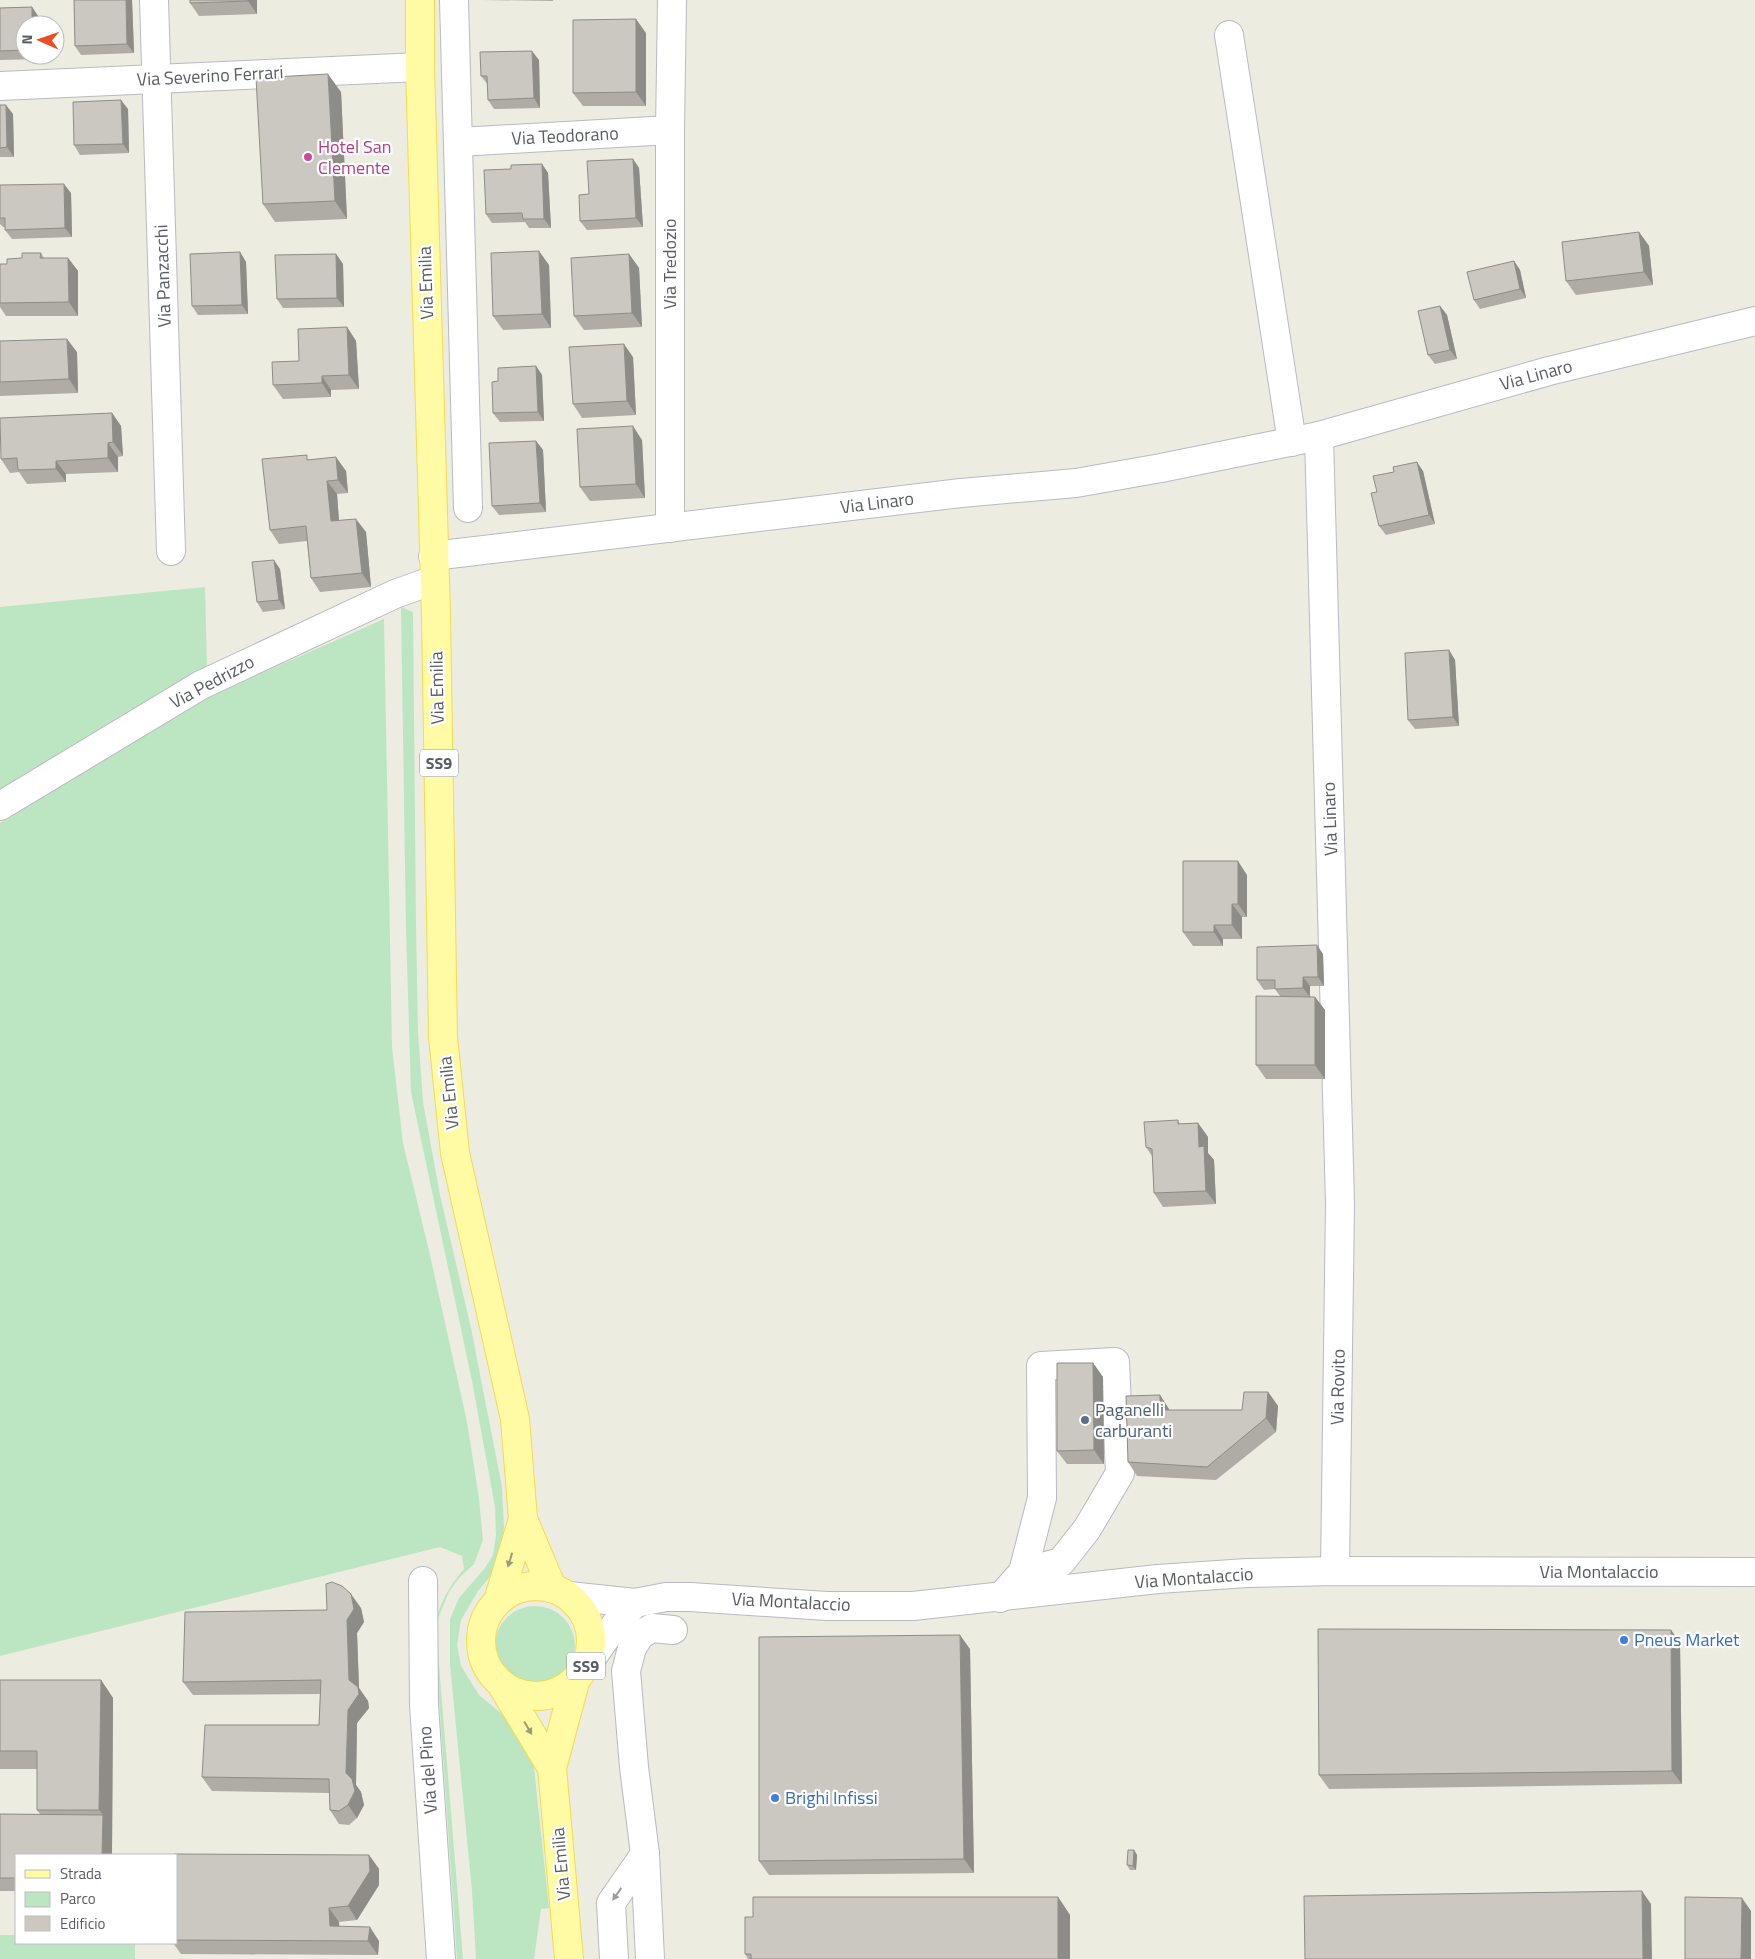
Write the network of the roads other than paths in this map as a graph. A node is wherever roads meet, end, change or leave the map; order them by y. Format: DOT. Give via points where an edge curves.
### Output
graph roads {
  1 [pos="154,0"];
  2 [pos="420,0"];
  3 [pos="454,0"];
  4 [pos="672,0"];
  5 [pos="1229,36"];
  6 [pos="420,67"];
  7 [pos="156,79"];
  8 [pos="0,86"];
  9 [pos="670,130"];
  10 [pos="459,142"];
  11 [pos="1755,321"];
  12 [pos="1319,436"];
  13 [pos="1292,442"];
  14 [pos="468,508"];
  15 [pos="670,528"];
  16 [pos="171,552"];
  17 [pos="434,568"];
  18 [pos="0,806"];
  19 [pos="1340,1203"];
  20 [pos="523,1519"];
  21 [pos="1335,1571"];
  22 [pos="1023,1572"];
  23 [pos="1755,1572"];
  24 [pos="422,1582"];
  25 [pos="560,1592"];
  26 [pos="1000,1598"];
  27 [pos="498,1601"];
  28 [pos="635,1603"];
  29 [pos="673,1630"];
  30 [pos="581,1674"];
  31 [pos="503,1687"];
  32 [pos="552,1768"];
  33 [pos="645,1854"];
  34 [pos="441,1959"];
  35 [pos="569,1959"];
  36 [pos="614,1959"];
  37 [pos="650,1959"];
  1 -- 7 [label="street, Via Panzacchi"];
  2 -- 6 [label="main road, Via Emilia / SS9"];
  3 -- 10 [label="street, Via Emilia"];
  4 -- 9 [label="street, Via Tredozio"];
  5 -- 13 [label="street"];
  6 -- 7 [label="street, Via Severino Ferrari"];
  6 -- 17 [label="main road, Via Emilia / SS9"];
  7 -- 8 [label="street, Via Severino Ferrari"];
  7 -- 16 [label="street, Via Panzacchi"];
  9 -- 10 [label="street, Via Teodorano"];
  9 -- 15 [label="street, Via Tredozio"];
  10 -- 14 [label="street, Via Emilia"];
  11 -- 12 [label="street, Via Linaro" via="1550,371"];
  12 -- 13 [label="street, Via Linaro"];
  12 -- 19 [label="street, Via Linaro"];
  13 -- 15 [label="street, Via Linaro" via="1076,483 961,493"];
  15 -- 17 [label="street, Via Linaro"];
  17 -- 18 [label="street, Via Pedrizzo" via="395,594 201,685"];
  17 -- 20 [label="main road, Via Emilia / SS9" via="443,1037 455,1153 515,1419"];
  19 -- 21 [label="street, Via Rovito"];
  20 -- 25 [label="main road, Via Emilia / SS9"];
  20 -- 27 [label="main road, Via Emilia / SS9, one-way"];
  21 -- 23 [label="street, Via Montalaccio"];
  21 -- 26 [label="street, Via Montalaccio" via="1158,1579"];
  22 -- 22 [label="street" via="1061,1562 1087,1529 1120,1473 1115,1362 1042,1366 1042,1498"];
  22 -- 26 [label="street"];
  24 -- 34 [label="street, Via del Pino" via="424,1704"];
  25 -- 27 [label="main road, Via Emilia / SS9" via="532,1586 514,1590"];
  25 -- 28 [label="street, Via Montalaccio"];
  25 -- 30 [label="main road, Via Emilia / SS9" via="583,1610 590,1628 592,1648"];
  26 -- 28 [label="street, Via Montalaccio" via="913,1606 827,1606 690,1597"];
  27 -- 31 [label="main road, Via Emilia / SS9" via="486,1617 481,1636 482,1655 490,1673"];
  28 -- 30 [label="street" via="614,1625"];
  29 -- 33 [label="street" via="652,1628 640,1635 632,1648 626,1671"];
  30 -- 31 [label="main road, SS9" via="558,1693 540,1697 521,1695"];
  30 -- 32 [label="main road, Via Emilia / SS9"];
  31 -- 32 [label="main road, Via Emilia / SS9, one-way"];
  32 -- 35 [label="main road, Via Emilia / SS9"];
  33 -- 36 [label="street, one-way" via="611,1903"];
  33 -- 37 [label="street"];
}
